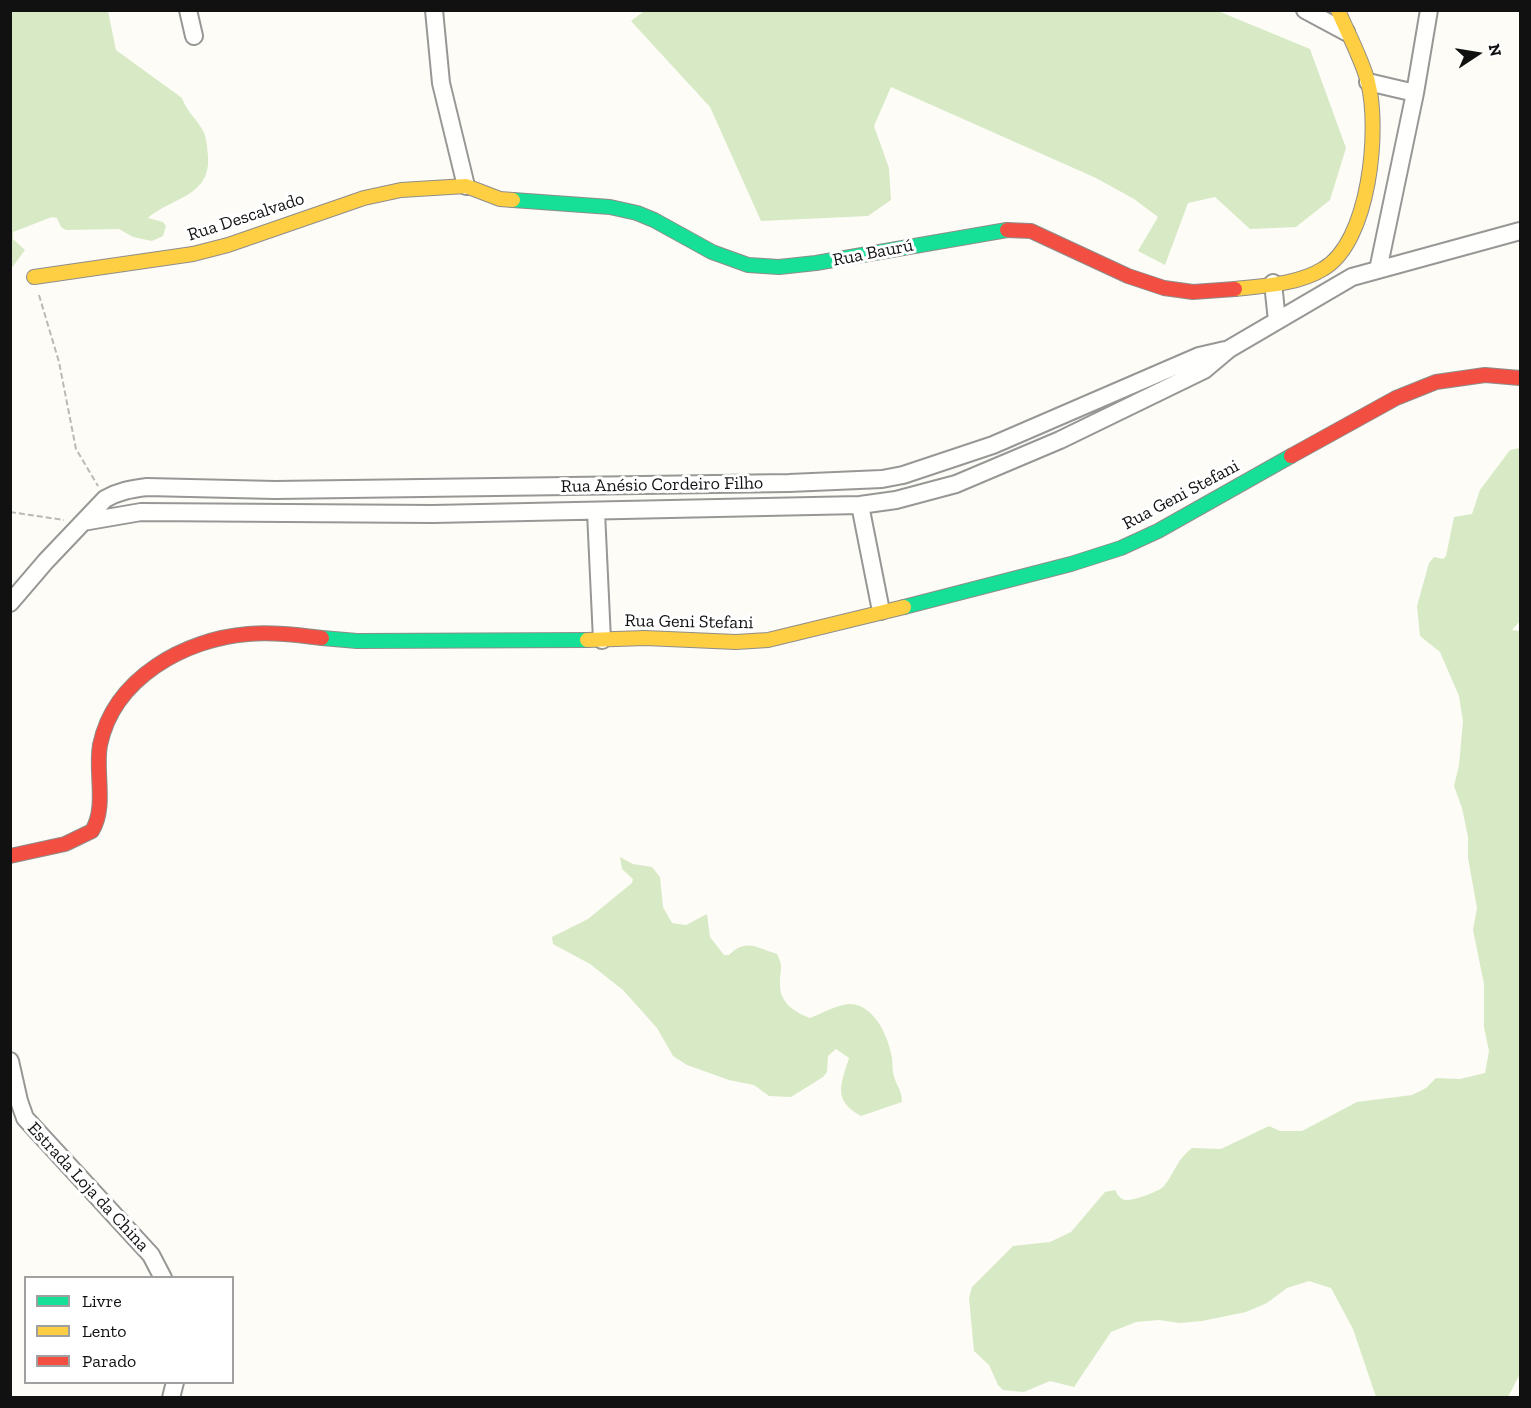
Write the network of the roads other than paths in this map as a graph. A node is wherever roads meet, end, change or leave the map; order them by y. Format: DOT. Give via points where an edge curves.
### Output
graph roads {
  1 [pos="188,10"];
  2 [pos="434,10"];
  3 [pos="1305,10"];
  4 [pos="1338,10"];
  5 [pos="1429,10"];
  6 [pos="1346,32"];
  7 [pos="194,36"];
  8 [pos="1368,82"];
  9 [pos="1415,93"];
  10 [pos="466,186"];
  11 [pos="1521,231"];
  12 [pos="1334,260"];
  13 [pos="1378,270"];
  14 [pos="34,277"];
  15 [pos="1352,277"];
  16 [pos="1273,283"];
  17 [pos="1277,321"];
  18 [pos="1229,349"];
  19 [pos="1521,378"];
  20 [pos="717,484"];
  21 [pos="111,495"];
  22 [pos="860,505"];
  23 [pos="718,509"];
  24 [pos="596,512"];
  25 [pos="123,514"];
  26 [pos="83,522"];
  27 [pos="10,603"];
  28 [pos="880,611"];
  29 [pos="602,640"];
  30 [pos="10,856"];
  31 [pos="10,1060"];
  32 [pos="162,1276"];
  1 -- 7 [label="street"];
  2 -- 10 [label="street" via="441,83"];
  3 -- 6 [label="street"];
  4 -- 6 [label="street, Rua Baurú"];
  5 -- 9 [label="street"];
  6 -- 8 [label="street, Rua Baurú"];
  8 -- 9 [label="street"];
  8 -- 12 [label="street, Rua Baurú" via="1374,124 1365,196 1348,242"];
  9 -- 13 [label="street"];
  10 -- 14 [label="street, Rua Descalvado" via="401,190 364,198 193,254"];
  10 -- 16 [label="street, Rua Baurú" via="500,199 610,207 638,213 712,252 748,265 816,263 1002,230 1021,230 1041,235 1155,286 1208,292"];
  11 -- 13 [label="street, Rua Anésio Cordeiro Filho"];
  12 -- 15 [label="street"];
  12 -- 16 [label="street, Rua Baurú" via="1324,269"];
  13 -- 15 [label="street, Rua Anésio Cordeiro Filho"];
  15 -- 17 [label="street, Rua Anésio Cordeiro Filho"];
  16 -- 17 [label="street"];
  17 -- 18 [label="street, Rua Anésio Cordeiro Filho"];
  18 -- 20 [label="street, Rua Anésio Cordeiro Filho" via="1199,356 993,445 903,475"];
  18 -- 22 [label="street, Rua Anésio Cordeiro Filho" via="1204,370 1039,449 956,484"];
  19 -- 28 [label="street, Rua Geni Stefani" via="1485,375 1436,382 1396,398 1121,548 992,585"];
  20 -- 21 [label="street, Rua Anésio Cordeiro Filho" via="275,490 147,487"];
  20 -- 23 [label="street"];
  21 -- 25 [label="street"];
  21 -- 26 [label="street"];
  22 -- 23 [label="street, Rua Anésio Cordeiro Filho"];
  22 -- 28 [label="street"];
  23 -- 24 [label="street, Rua Anésio Cordeiro Filho"];
  24 -- 25 [label="street, Rua Anésio Cordeiro Filho"];
  24 -- 29 [label="street"];
  25 -- 26 [label="street, Rua Anésio Cordeiro Filho"];
  26 -- 27 [label="street"];
  28 -- 29 [label="street, Rua Geni Stefani" via="744,644 644,638"];
  29 -- 30 [label="street, Rua Geni Stefani" via="342,641 258,633 210,640 167,659 137,681 114,707 100,746 99,815 92,831 37,852"];
  31 -- 32 [label="street, Estrada Loja da China" via="25,1118 151,1255"];
}
